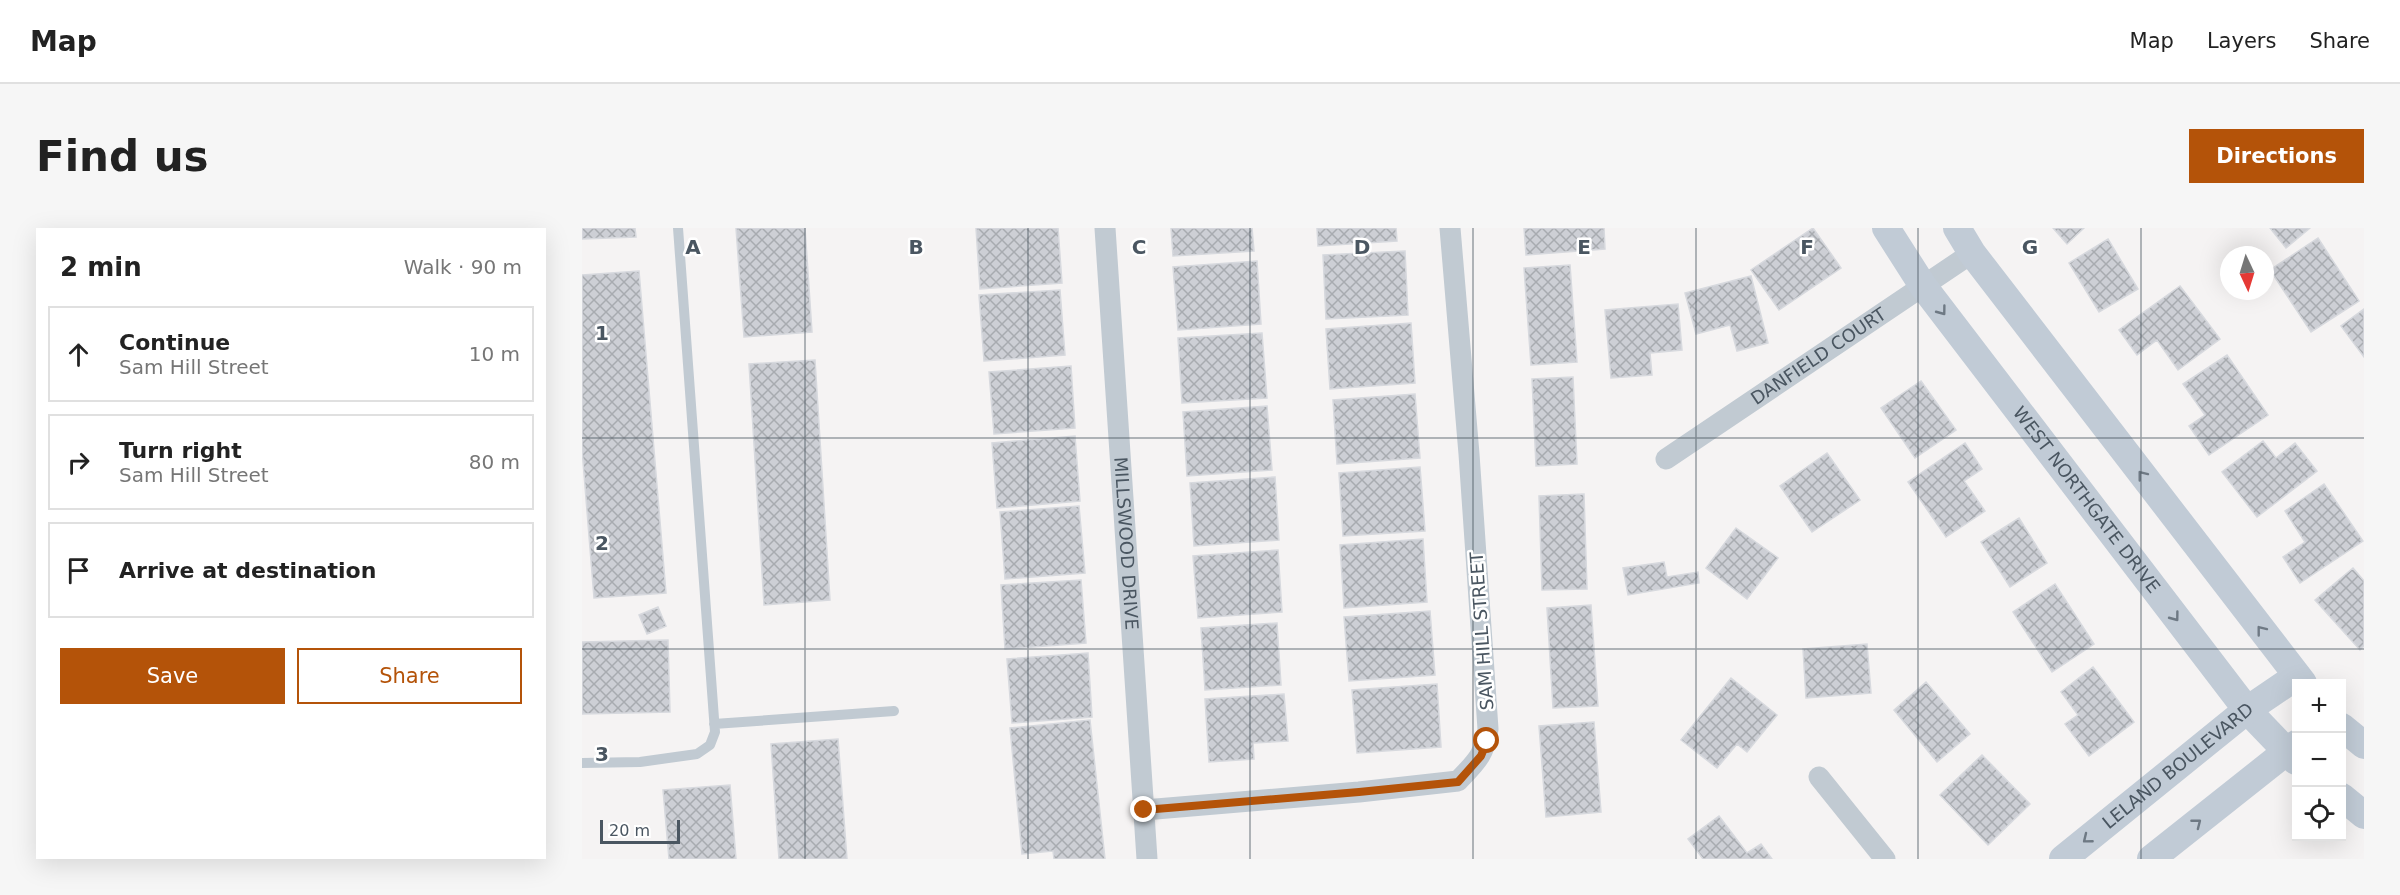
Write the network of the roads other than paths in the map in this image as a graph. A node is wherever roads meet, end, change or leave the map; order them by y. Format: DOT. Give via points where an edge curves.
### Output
graph roads {
  1 [pos="678,228"];
  2 [pos="1105,228"];
  3 [pos="1450,228"];
  4 [pos="1886,228"];
  5 [pos="1957,228"];
  6 [pos="1972,253"];
  7 [pos="1923,286"];
  8 [pos="1666,459"];
  9 [pos="2299,679"];
  10 [pos="2292,685"];
  11 [pos="2247,710"];
  12 [pos="894,711"];
  13 [pos="714,724"];
  14 [pos="2346,730"];
  15 [pos="2364,745"];
  16 [pos="2292,751"];
  17 [pos="2292,753"];
  18 [pos="582,763"];
  19 [pos="1819,777"];
  20 [pos="2346,800"];
  21 [pos="1144,810"];
  22 [pos="2364,814"];
  23 [pos="1147,859"];
  24 [pos="1885,859"];
  25 [pos="2063,859"];
  26 [pos="2151,859"];
  1 -- 13 [label="lane"];
  2 -- 21 [label="street, MILLSWOOD DRIVE"];
  3 -- 21 [label="street, SAM HILL STREET" via="1488,729 1481,756 1458,782"];
  4 -- 7 [label="main road, WEST NORTHGATE DRIVE"];
  5 -- 6 [label="main road"];
  6 -- 7 [label="street, DANFIELD COURT"];
  9 -- 6 [label="main road, one-way"];
  7 -- 8 [label="street, DANFIELD COURT"];
  7 -- 11 [label="main road, WEST NORTHGATE DRIVE, one-way"];
  10 -- 11 [label="main road, LELAND BOULEVARD"];
  11 -- 16 [label="main road, WEST NORTHGATE DRIVE"];
  11 -- 25 [label="main road, LELAND BOULEVARD, one-way"];
  12 -- 13 [label="lane"];
  13 -- 18 [label="lane" via="710,745 698,754 639,762"];
  14 -- 15 [label="main road"];
  26 -- 17 [label="main road, one-way"];
  19 -- 24 [label="street"];
  20 -- 22 [label="main road"];
  21 -- 23 [label="street, MILLSWOOD DRIVE"];
}
